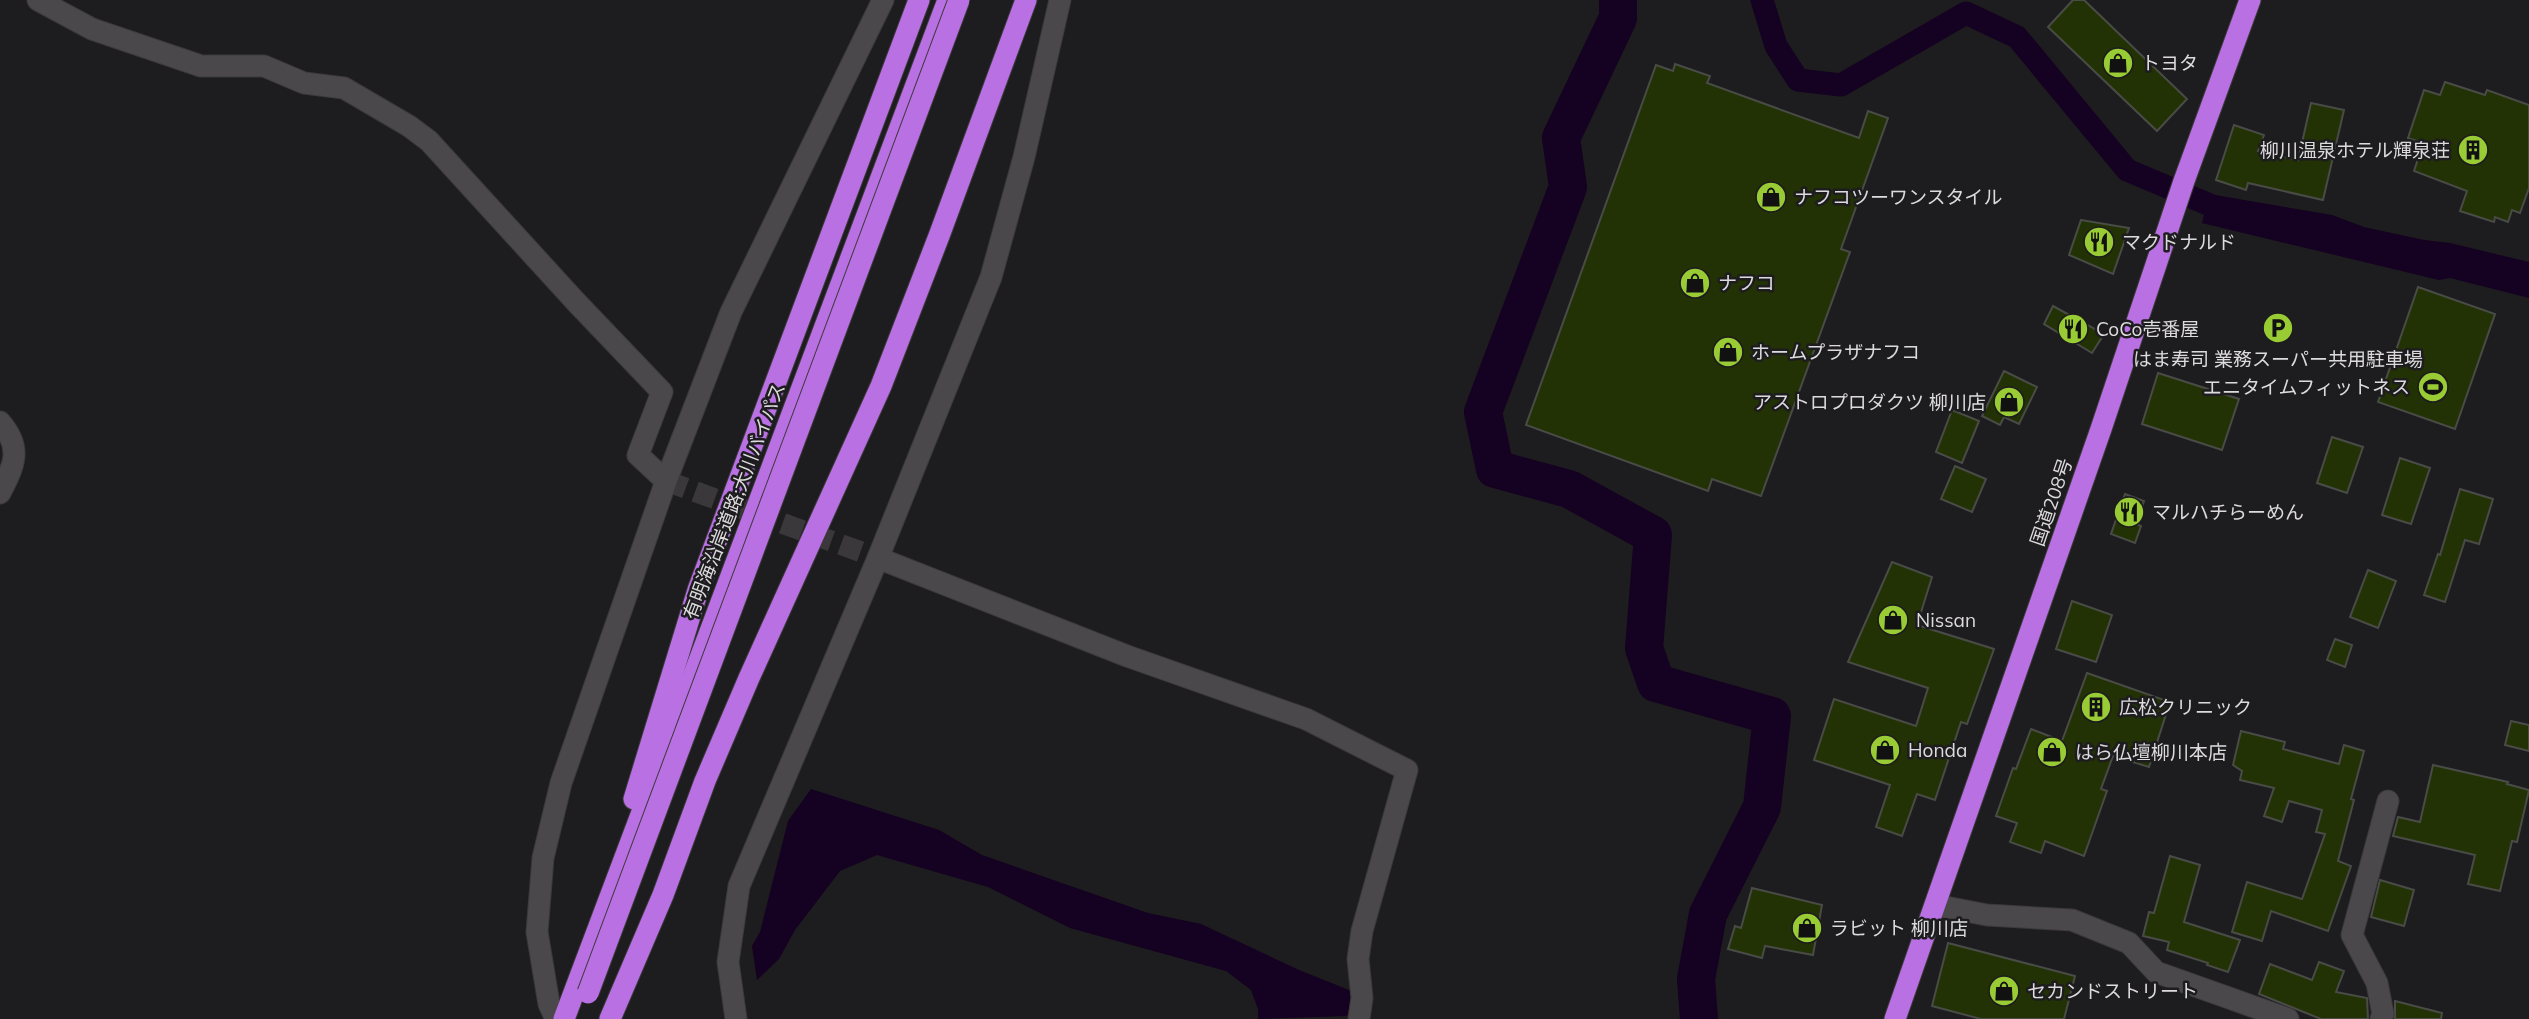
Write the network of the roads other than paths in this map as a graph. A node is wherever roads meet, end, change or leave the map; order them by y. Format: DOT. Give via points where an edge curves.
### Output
graph roads {
  1 [pos="38,0"];
  2 [pos="883,0"];
  3 [pos="919,0"];
  4 [pos="948,0"];
  5 [pos="959,0"];
  6 [pos="1026,0"];
  7 [pos="1060,0"];
  8 [pos="2250,0"];
  9 [pos="0,422"];
  10 [pos="666,481"];
  11 [pos="0,493"];
  12 [pos="878,558"];
  13 [pos="2388,800"];
  14 [pos="1935,905"];
  15 [pos="603,916"];
  16 [pos="611,1016"];
  17 [pos="556,1019"];
  18 [pos="564,1019"];
  19 [pos="578,1019"];
  20 [pos="736,1019"];
  21 [pos="1359,1019"];
  22 [pos="1895,1019"];
  23 [pos="2288,1019"];
  24 [pos="2381,1019"];
  1 -- 10 [label="street" via="92,29 201,66 264,66 304,83 344,88 429,141 662,392 638,455"];
  2 -- 10 [label="street" via="731,312"];
  3 -- 15 [label="highway" via="698,590"];
  4 -- 15 [label="highway, 有明海沿岸道路;大川バイパス"];
  5 -- 19 [label="highway, 有明海沿岸道路;大川バイパス, bridge"];
  6 -- 16 [label="highway" via="881,386 749,678"];
  7 -- 12 [label="street" via="991,277"];
  8 -- 14 [label="highway, 国道208号"];
  9 -- 11 [label="street" via="11,435 15,455"];
  10 -- 17 [label="street" via="561,783 542,858 537,933 549,1004"];
  12 -- 20 [label="street" via="739,886 728,962"];
  12 -- 21 [label="street" via="1127,656 1306,719 1407,770 1362,931"];
  13 -- 24 [label="street" via="2352,935 2377,983"];
  14 -- 22 [label="highway, 国道208号"];
  14 -- 23 [label="street" via="1987,915 2072,920 2129,943 2155,972"];
  15 -- 18 [label="highway, 有明海沿岸道路;大川バイパス"];
}
